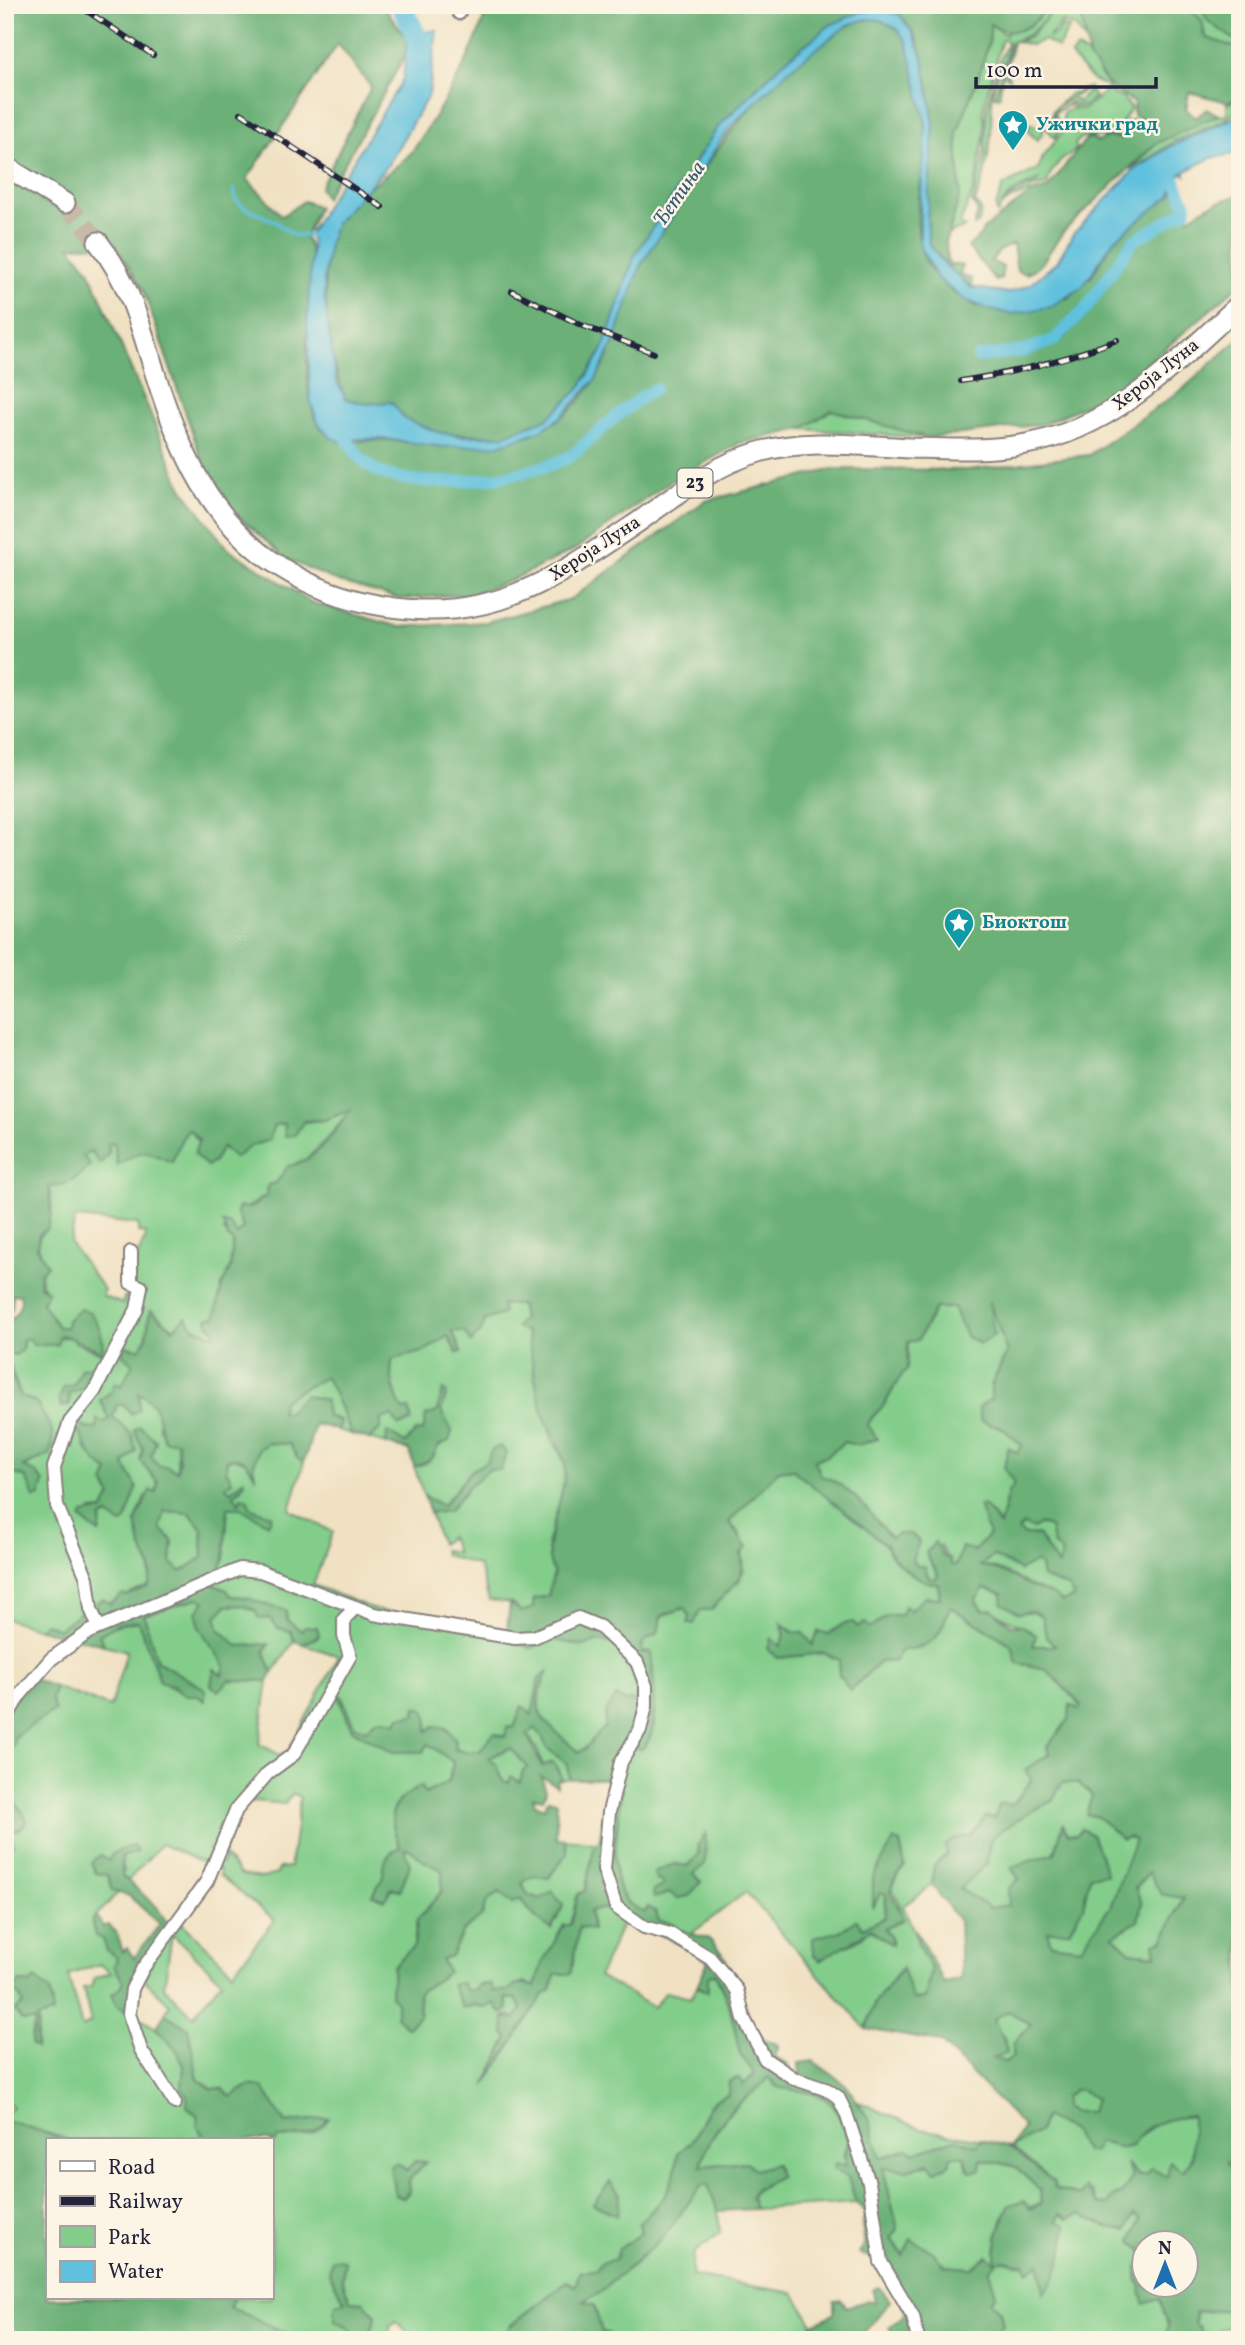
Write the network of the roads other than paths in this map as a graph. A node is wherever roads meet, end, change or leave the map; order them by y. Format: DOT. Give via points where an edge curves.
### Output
graph roads {
  1 [pos="5,166"];
  2 [pos="65,204"];
  3 [pos="98,242"];
  4 [pos="1240,304"];
  5 [pos="131,1252"];
  6 [pos="355,1607"];
  7 [pos="99,1628"];
  8 [pos="5,1720"];
  9 [pos="175,2103"];
  10 [pos="918,2340"];
  1 -- 2 [label="main road"];
  3 -- 4 [label="main road, Хероја Луна / 23" via="130,295 180,444 209,498 232,527 281,568 325,590 415,611 477,607 537,585 706,477 762,451 812,446 983,449 1065,434 1139,393"];
  5 -- 7 [label="street" via="131,1283 141,1287 137,1309 94,1392 70,1422 54,1467 57,1506 87,1578"];
  6 -- 7 [label="street" via="260,1571 240,1569"];
  6 -- 9 [label="street" via="344,1619 349,1656 294,1755 268,1773 236,1810 207,1881 132,1989 129,2014 141,2050"];
  6 -- 10 [label="street" via="515,1638 534,1637 578,1618 600,1627 637,1662 646,1686 646,1706 640,1730 621,1762 609,1812 604,1870 616,1907 627,1917 692,1946 726,1973 765,2060 838,2097 869,2183 881,2262 913,2316"];
  7 -- 8 [label="street" via="51,1659"];
}
